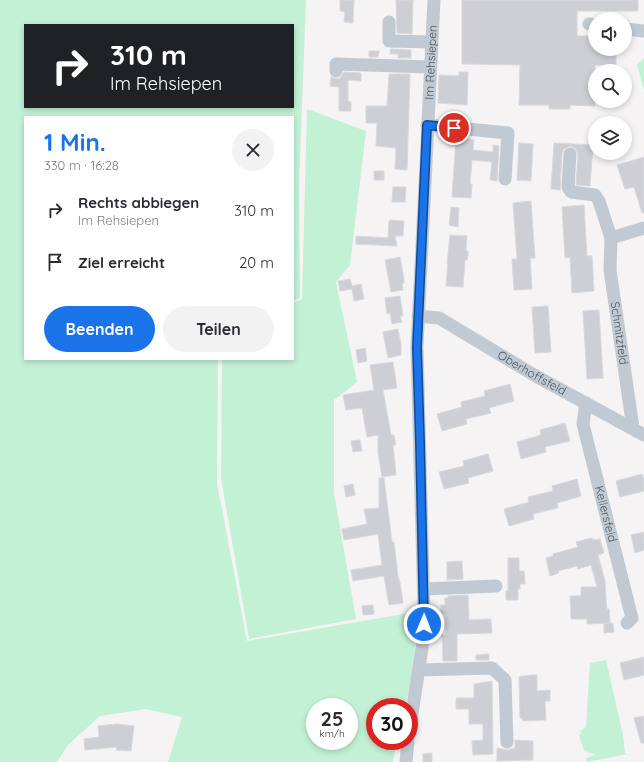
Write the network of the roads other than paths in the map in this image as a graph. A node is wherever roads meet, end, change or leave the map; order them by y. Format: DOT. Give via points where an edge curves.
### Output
graph roads {
  1 [pos="434,0"];
  2 [pos="389,22"];
  3 [pos="632,30"];
  4 [pos="644,31"];
  5 [pos="432,42"];
  6 [pos="430,67"];
  7 [pos="336,71"];
  8 [pos="427,125"];
  9 [pos="570,154"];
  10 [pos="505,179"];
  11 [pos="644,228"];
  12 [pos="611,238"];
  13 [pos="418,316"];
  14 [pos="586,404"];
  15 [pos="639,431"];
  16 [pos="496,586"];
  17 [pos="424,589"];
  18 [pos="627,623"];
  19 [pos="419,670"];
  20 [pos="415,698"];
  21 [pos="507,742"];
  22 [pos="407,750"];
  23 [pos="406,762"];
  1 -- 5 [label="street, Im Rehsiepen"];
  2 -- 5 [label="street" via="389,41"];
  3 -- 4 [label="street"];
  5 -- 6 [label="street, Im Rehsiepen"];
  6 -- 7 [label="street" via="336,64"];
  6 -- 8 [label="street, Im Rehsiepen"];
  8 -- 10 [label="street" via="508,133"];
  8 -- 13 [label="street, Im Rehsiepen"];
  9 -- 12 [label="street, Schmitzfeld" via="568,187 571,192 595,195"];
  11 -- 12 [label="street"];
  12 -- 15 [label="street, Schmitzfeld" via="610,270"];
  13 -- 14 [label="street, Oberhoffsfeld" via="439,318"];
  13 -- 17 [label="street, Im Rehsiepen"];
  14 -- 15 [label="street, Oberhoffsfeld"];
  14 -- 18 [label="street, Kellersfeld" via="583,424 632,618"];
  16 -- 17 [label="street"];
  17 -- 19 [label="street, Im Rehsiepen"];
  19 -- 20 [label="street, Im Rehsiepen"];
  19 -- 21 [label="street" via="492,668 505,680"];
  22 -- 23 [label="street"];
}
